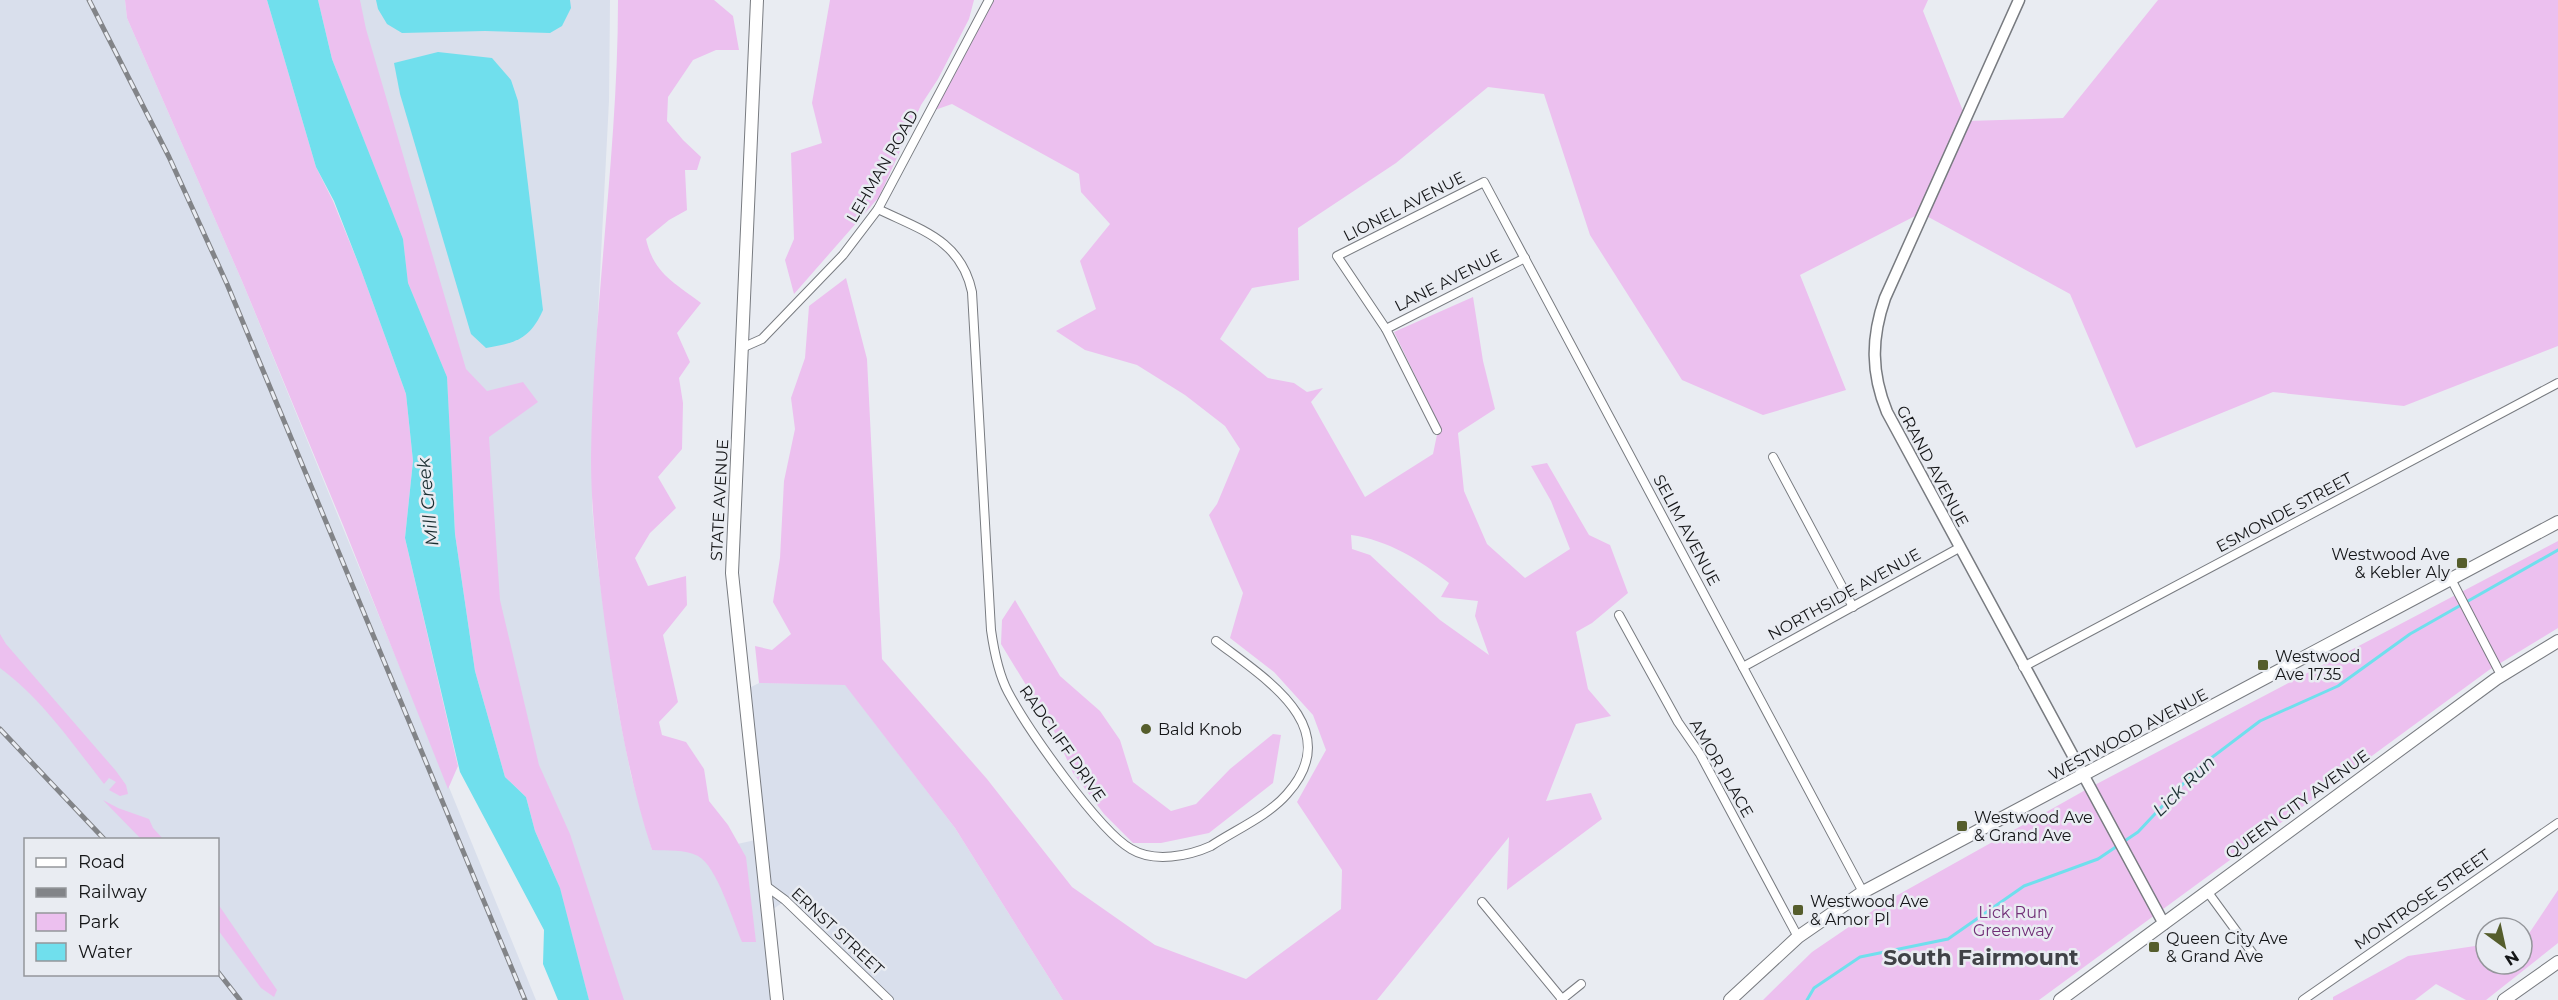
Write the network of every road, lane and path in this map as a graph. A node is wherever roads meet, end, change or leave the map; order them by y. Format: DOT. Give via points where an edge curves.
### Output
graph roads {
  1 [pos="757,0"];
  2 [pos="989,0"];
  3 [pos="2019,0"];
  4 [pos="1484,182"];
  5 [pos="878,209"];
  6 [pos="1525,258"];
  7 [pos="1386,329"];
  8 [pos="744,347"];
  9 [pos="2558,383"];
  10 [pos="1437,430"];
  11 [pos="1773,457"];
  12 [pos="2558,522"];
  13 [pos="1959,548"];
  14 [pos="2451,579"];
  15 [pos="1852,607"];
  16 [pos="1619,615"];
  17 [pos="1216,641"];
  18 [pos="2558,641"];
  19 [pos="1743,667"];
  20 [pos="2023,667"];
  21 [pos="2501,675"];
  22 [pos="2084,776"];
  23 [pos="2558,823"];
  24 [pos="765,886"];
  25 [pos="2207,891"];
  26 [pos="1863,892"];
  27 [pos="1482,902"];
  28 [pos="2164,924"];
  29 [pos="1798,937"];
  30 [pos="2253,954"];
  31 [pos="2558,962"];
  32 [pos="1581,984"];
  33 [pos="1561,999"];
  34 [pos="777,1000"];
  35 [pos="889,1000"];
  36 [pos="1730,1000"];
  37 [pos="2060,1000"];
  38 [pos="2303,1000"];
  39 [pos="2504,1000"];
  1 -- 8 [label="main road, STATE AVENUE"];
  2 -- 5 [label="street, LEHMAN ROAD"];
  3 -- 13 [label="street, GRAND AVENUE" via="1885,298 1875,335 1875,373 1884,405"];
  4 -- 6 [label="street, SELIM AVENUE"];
  4 -- 7 [label="street, LIONEL AVENUE" via="1337,256"];
  5 -- 8 [label="street, LEHMAN ROAD" via="843,255 762,339"];
  5 -- 17 [label="street, RADCLIFF DRIVE" via="944,243 969,278 991,630 999,667 1009,693 1080,798 1132,850 1168,856 1211,846 1286,796 1302,768 1308,753 1307,736 1294,706"];
  6 -- 7 [label="street, LANE AVENUE"];
  6 -- 19 [label="street, SELIM AVENUE"];
  7 -- 10 [label="street"];
  8 -- 24 [label="main road, STATE AVENUE" via="732,573"];
  9 -- 20 [label="street, ESMONDE STREET"];
  11 -- 15 [label="street"];
  12 -- 14 [label="main road, WESTWOOD AVENUE"];
  13 -- 15 [label="street, NORTHSIDE AVENUE"];
  13 -- 20 [label="street, GRAND AVENUE"];
  14 -- 21 [label="street"];
  14 -- 22 [label="main road, WESTWOOD AVENUE"];
  15 -- 19 [label="street, NORTHSIDE AVENUE"];
  16 -- 29 [label="street, AMOR PLACE" via="1700,754"];
  18 -- 21 [label="main road, QUEEN CITY AVENUE"];
  19 -- 26 [label="street, SELIM AVENUE"];
  20 -- 22 [label="street, GRAND AVENUE"];
  21 -- 25 [label="main road, QUEEN CITY AVENUE"];
  22 -- 26 [label="main road, WESTWOOD AVENUE"];
  22 -- 28 [label="street, GRAND AVENUE"];
  23 -- 38 [label="street, MONTROSE STREET"];
  24 -- 34 [label="main road, STATE AVENUE"];
  24 -- 35 [label="street, ERNST STREET" via="785,900"];
  25 -- 28 [label="main road, QUEEN CITY AVENUE"];
  25 -- 30 [label="street"];
  26 -- 29 [label="main road, WESTWOOD AVENUE"];
  27 -- 33 [label="street"];
  28 -- 37 [label="main road, QUEEN CITY AVENUE"];
  29 -- 36 [label="main road, WESTWOOD AVENUE"];
  31 -- 39 [label="main road"];
  32 -- 33 [label="street"];
}
